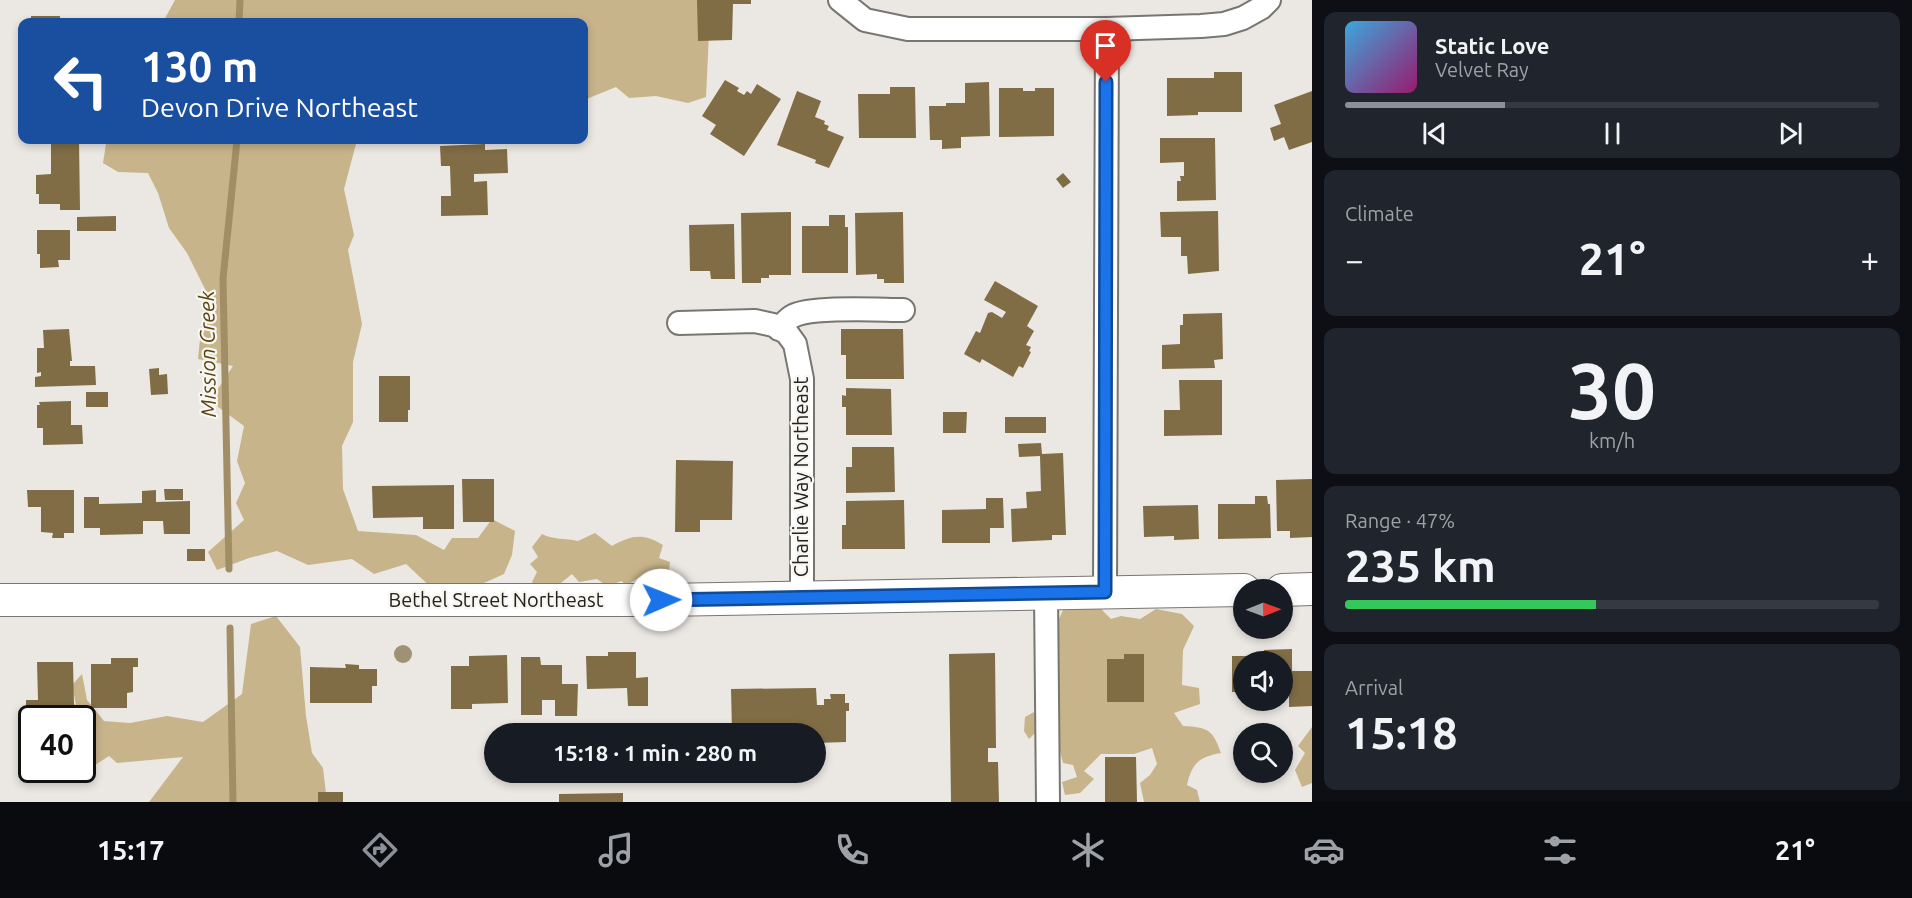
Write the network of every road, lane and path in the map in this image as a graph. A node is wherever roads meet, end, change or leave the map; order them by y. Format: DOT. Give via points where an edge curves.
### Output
graph roads {
  1 [pos="840,0"];
  2 [pos="1269,0"];
  3 [pos="1107,29"];
  4 [pos="903,310"];
  5 [pos="679,323"];
  6 [pos="779,329"];
  7 [pos="1312,589"];
  8 [pos="1233,590"];
  9 [pos="1293,590"];
  10 [pos="1105,592"];
  11 [pos="1046,593"];
  12 [pos="802,597"];
  13 [pos="0,600"];
  14 [pos="1048,802"];
  1 -- 3 [label="street" via="865,20 908,28"];
  2 -- 3 [label="street" via="1243,18 1224,24"];
  3 -- 10 [label="street"];
  4 -- 6 [label="street" via="808,312 793,316"];
  5 -- 6 [label="street" via="755,321"];
  6 -- 12 [label="street, Charlie Way Northeast" via="795,344 802,379"];
  7 -- 9 [label="street"];
  8 -- 10 [label="street, Bethel Street Northeast"];
  10 -- 11 [label="street, Bethel Street Northeast"];
  11 -- 12 [label="street, Bethel Street Northeast"];
  11 -- 14 [label="street"];
  12 -- 13 [label="street, Bethel Street Northeast"];
}
